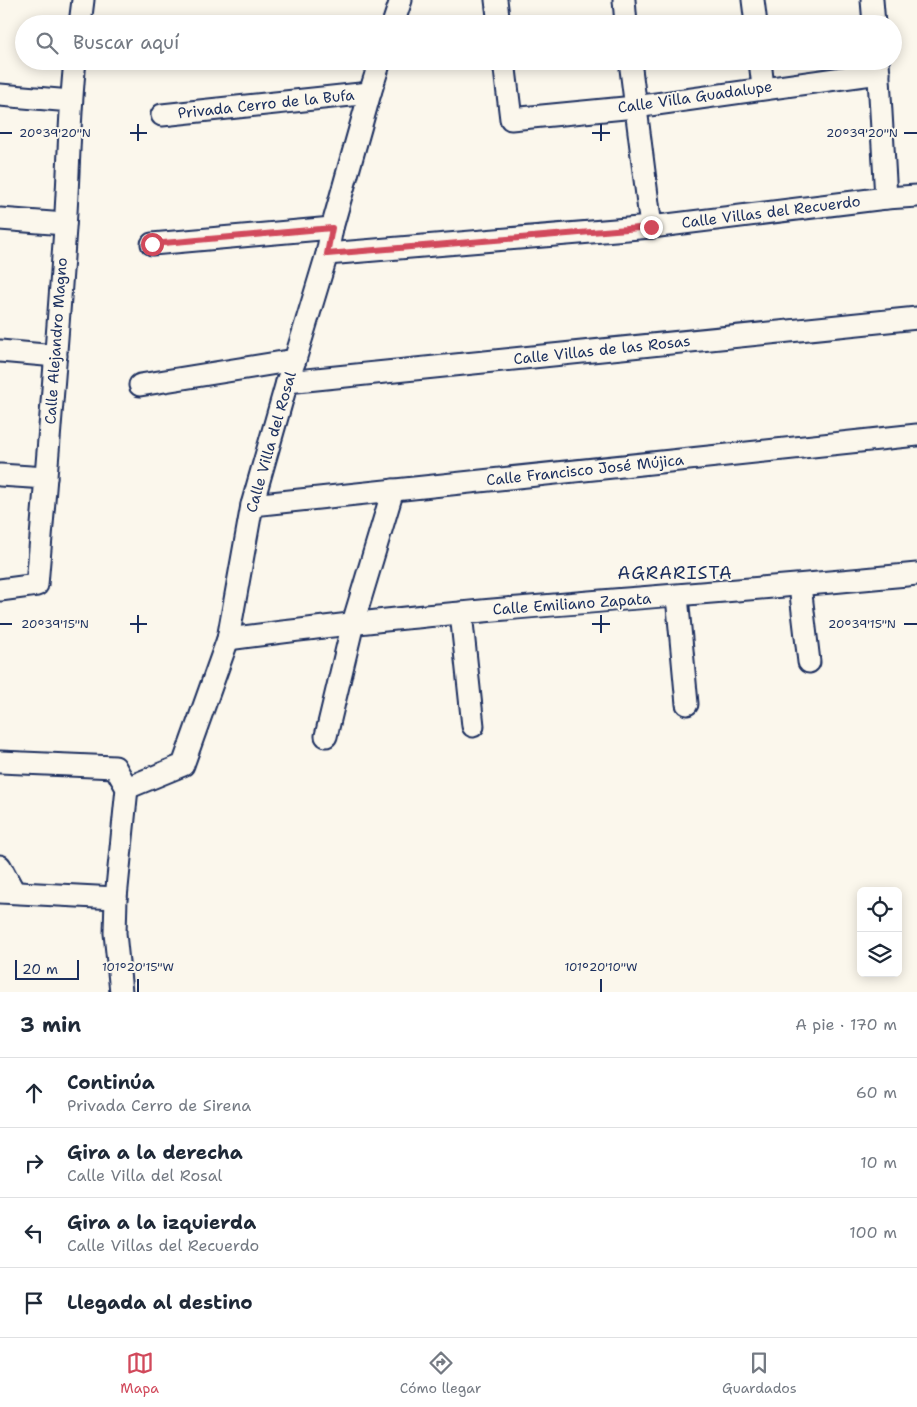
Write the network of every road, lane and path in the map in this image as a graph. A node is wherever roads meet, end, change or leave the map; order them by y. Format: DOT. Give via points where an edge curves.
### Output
graph roads {
  1 [pos="83,0"];
  2 [pos="401,0"];
  3 [pos="496,0"];
  4 [pos="624,0"];
  5 [pos="753,0"];
  6 [pos="872,0"];
  7 [pos="81,15"];
  8 [pos="396,15"];
  9 [pos="498,15"];
  10 [pos="625,15"];
  11 [pos="755,15"];
  12 [pos="873,15"];
  13 [pos="74,70"];
  14 [pos="377,70"];
  15 [pos="505,70"];
  16 [pos="631,70"];
  17 [pos="761,70"];
  18 [pos="861,70"];
  19 [pos="878,70"];
  20 [pos="763,87"];
  21 [pos="370,93"];
  22 [pos="0,95"];
  23 [pos="70,100"];
  24 [pos="635,106"];
  25 [pos="162,115"];
  26 [pos="917,196"];
  27 [pos="886,198"];
  28 [pos="0,219"];
  29 [pos="65,224"];
  30 [pos="651,227"];
  31 [pos="332,228"];
  32 [pos="152,244"];
  33 [pos="327,254"];
  34 [pos="917,318"];
  35 [pos="0,350"];
  36 [pos="56,356"];
  37 [pos="295,360"];
  38 [pos="287,382"];
  39 [pos="140,385"];
  40 [pos="917,436"];
  41 [pos="0,475"];
  42 [pos="46,478"];
  43 [pos="393,490"];
  44 [pos="252,505"];
  45 [pos="917,574"];
  46 [pos="800,586"];
  47 [pos="0,590"];
  48 [pos="677,596"];
  49 [pos="461,612"];
  50 [pos="353,623"];
  51 [pos="228,639"];
  52 [pos="809,662"];
  53 [pos="687,704"];
  54 [pos="473,726"];
  55 [pos="326,736"];
  56 [pos="0,762"];
  57 [pos="127,788"];
  58 [pos="0,866"];
  59 [pos="7,892"];
  60 [pos="116,898"];
  61 [pos="121,992"];
  1 -- 7 [label="street"];
  2 -- 8 [label="street"];
  3 -- 9 [label="street"];
  4 -- 10 [label="street"];
  5 -- 11 [label="street"];
  6 -- 12 [label="street"];
  13 -- 23 [label="street, Calle Alejandro Magno"];
  14 -- 21 [label="street, Calle Villa del Rosal"];
  15 -- 24 [label="street, Calle Villa Guadalupe" via="511,119"];
  16 -- 24 [label="street"];
  17 -- 20 [label="street"];
  18 -- 20 [label="street, Calle Villa Guadalupe"];
  19 -- 27 [label="street"];
  20 -- 24 [label="street, Calle Villa Guadalupe"];
  21 -- 25 [label="street, Privada Cerro de la Bufa"];
  21 -- 31 [label="street, Calle Villa del Rosal"];
  22 -- 23 [label="street"];
  23 -- 29 [label="street, Calle Alejandro Magno"];
  24 -- 30 [label="street"];
  26 -- 27 [label="street, Calle Villas del Recuerdo"];
  27 -- 30 [label="street, Calle Villas del Recuerdo"];
  28 -- 29 [label="street"];
  29 -- 36 [label="street, Calle Alejandro Magno"];
  30 -- 33 [label="street, Calle Villas del Recuerdo"];
  31 -- 32 [label="street"];
  31 -- 33 [label="street, Calle Villa del Rosal"];
  33 -- 37 [label="street, Calle Villa del Rosal"];
  34 -- 38 [label="street, Calle Villas de las Rosas"];
  35 -- 36 [label="street"];
  36 -- 42 [label="street, Calle Alejandro Magno"];
  37 -- 38 [label="street, Calle Villa del Rosal"];
  37 -- 39 [label="street"];
  38 -- 44 [label="street, Calle Villa del Rosal"];
  40 -- 43 [label="street, Calle Francisco José Mújica"];
  41 -- 42 [label="street"];
  42 -- 47 [label="street, Calle Alejandro Magno" via="37,585"];
  43 -- 44 [label="street, Calle Francisco José Mújica"];
  43 -- 50 [label="street"];
  44 -- 51 [label="street, Calle Villa del Rosal"];
  45 -- 46 [label="street, Calle Emiliano Zapata"];
  46 -- 48 [label="street, Calle Emiliano Zapata"];
  46 -- 52 [label="street"];
  48 -- 49 [label="street, Calle Emiliano Zapata"];
  48 -- 53 [label="street"];
  49 -- 50 [label="street, Calle Emiliano Zapata"];
  49 -- 54 [label="street"];
  50 -- 51 [label="street, Calle Emiliano Zapata"];
  50 -- 55 [label="street"];
  51 -- 57 [label="street, Calle Villa del Rosal" via="184,765"];
  56 -- 57 [label="street" via="114,767"];
  57 -- 60 [label="street"];
  58 -- 59 [label="street"];
  59 -- 60 [label="street"];
  60 -- 61 [label="street" via="115,933"];
}
